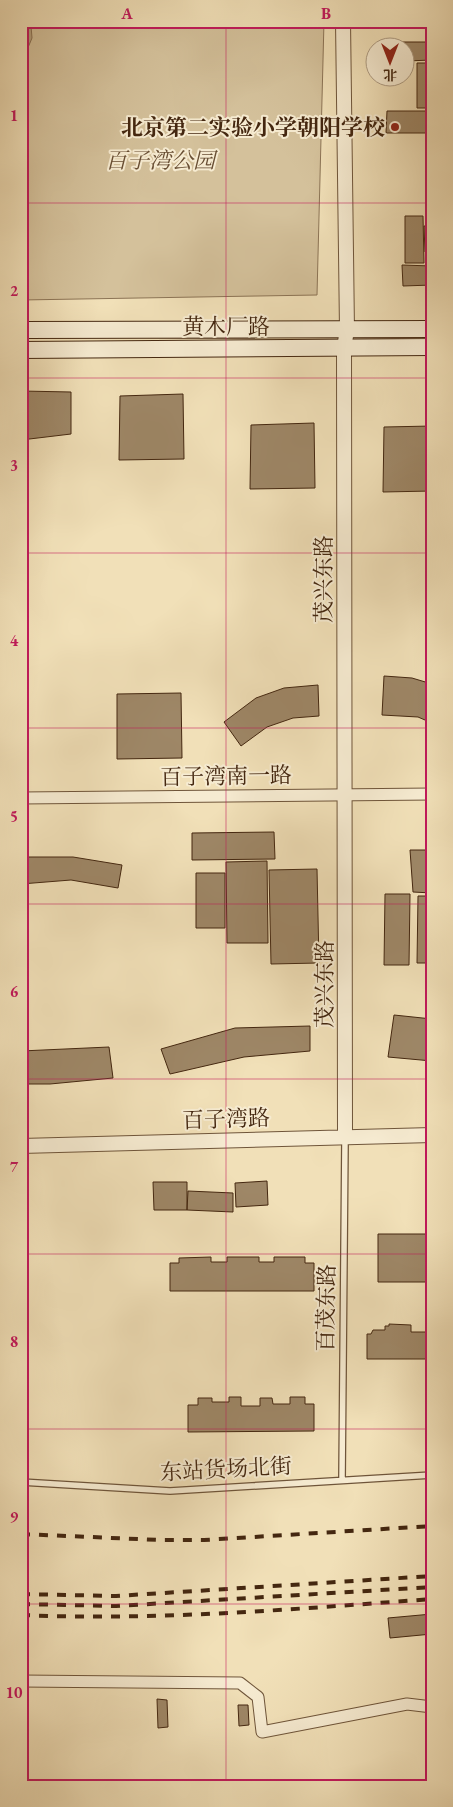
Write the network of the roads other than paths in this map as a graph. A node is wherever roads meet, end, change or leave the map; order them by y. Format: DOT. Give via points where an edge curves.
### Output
graph roads {
  1 [pos="343,21"];
  2 [pos="432,329"];
  3 [pos="21,330"];
  4 [pos="347,330"];
  5 [pos="432,347"];
  6 [pos="344,348"];
  7 [pos="21,350"];
  8 [pos="432,794"];
  9 [pos="344,795"];
  10 [pos="21,798"];
  11 [pos="432,1135"];
  12 [pos="346,1137"];
  13 [pos="21,1146"];
  14 [pos="432,1475"];
  15 [pos="342,1480"];
  16 [pos="21,1482"];
  17 [pos="21,1681"];
  18 [pos="432,1708"];
  1 -- 4 [label="street, 茂兴东路"];
  2 -- 4 [label="main road"];
  3 -- 4 [label="main road"];
  4 -- 6 [label="street, 茂兴东路"];
  5 -- 6 [label="main road, 黄木厂路"];
  6 -- 7 [label="main road, 黄木厂路"];
  6 -- 9 [label="street, 茂兴东路"];
  8 -- 9 [label="street, 百子湾南一路"];
  9 -- 10 [label="street, 百子湾南一路"];
  9 -- 12 [label="street, 茂兴东路"];
  11 -- 12 [label="street, 百子湾路"];
  12 -- 13 [label="street, 百子湾路"];
  12 -- 15 [label="lane, 百茂东路"];
  14 -- 15 [label="lane, 东站货场北街"];
  15 -- 16 [label="lane, 东站货场北街" via="170,1491"];
  17 -- 18 [label="street" via="240,1683 258,1697 262,1732 407,1704"];
}
